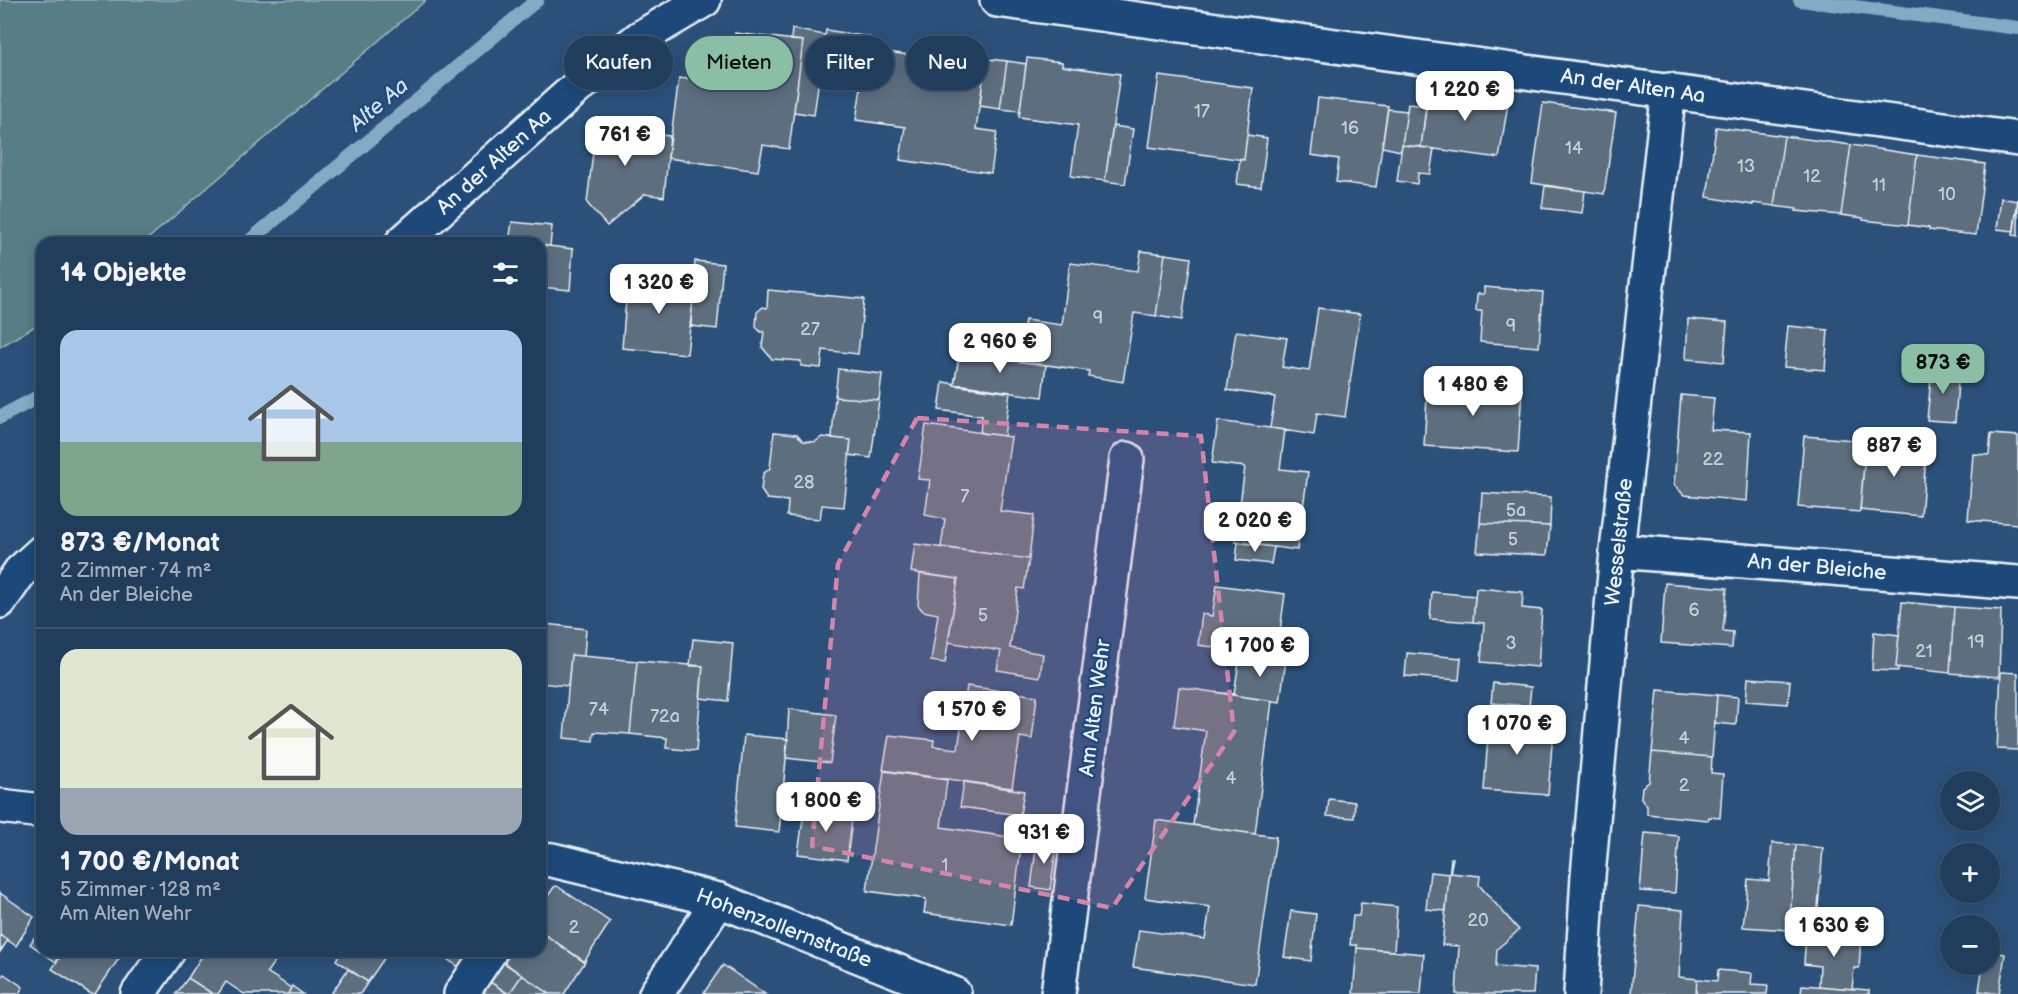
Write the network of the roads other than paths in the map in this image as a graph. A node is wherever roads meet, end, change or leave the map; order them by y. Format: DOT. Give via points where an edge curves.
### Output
graph roads {
  1 [pos="704,0"];
  2 [pos="997,0"];
  3 [pos="1669,90"];
  4 [pos="2018,139"];
  5 [pos="409,237"];
  6 [pos="1127,459"];
  7 [pos="1617,551"];
  8 [pos="36,557"];
  9 [pos="2018,583"];
  10 [pos="0,601"];
  11 [pos="0,806"];
  12 [pos="36,810"];
  13 [pos="546,866"];
  14 [pos="719,900"];
  15 [pos="164,957"];
  16 [pos="486,957"];
  17 [pos="138,994"];
  18 [pos="461,994"];
  19 [pos="656,994"];
  20 [pos="954,994"];
  21 [pos="1058,994"];
  22 [pos="1581,994"];
  1 -- 5 [label="street, An der Alten Aa" via="640,38 575,88"];
  2 -- 3 [label="street, An der Alten Aa"];
  3 -- 4 [label="street, An der Alten Aa"];
  3 -- 7 [label="street, Wesselstraße"];
  6 -- 21 [label="street, Am Alten Wehr"];
  7 -- 9 [label="street, An der Bleiche"];
  7 -- 22 [label="street, Wesselstraße"];
  8 -- 10 [label="street" via="20,572"];
  11 -- 12 [label="street"];
  13 -- 14 [label="street, Hohenzollernstraße"];
  14 -- 19 [label="street"];
  14 -- 20 [label="street, Hohenzollernstraße"];
  15 -- 17 [label="street"];
  16 -- 18 [label="street"];
}
